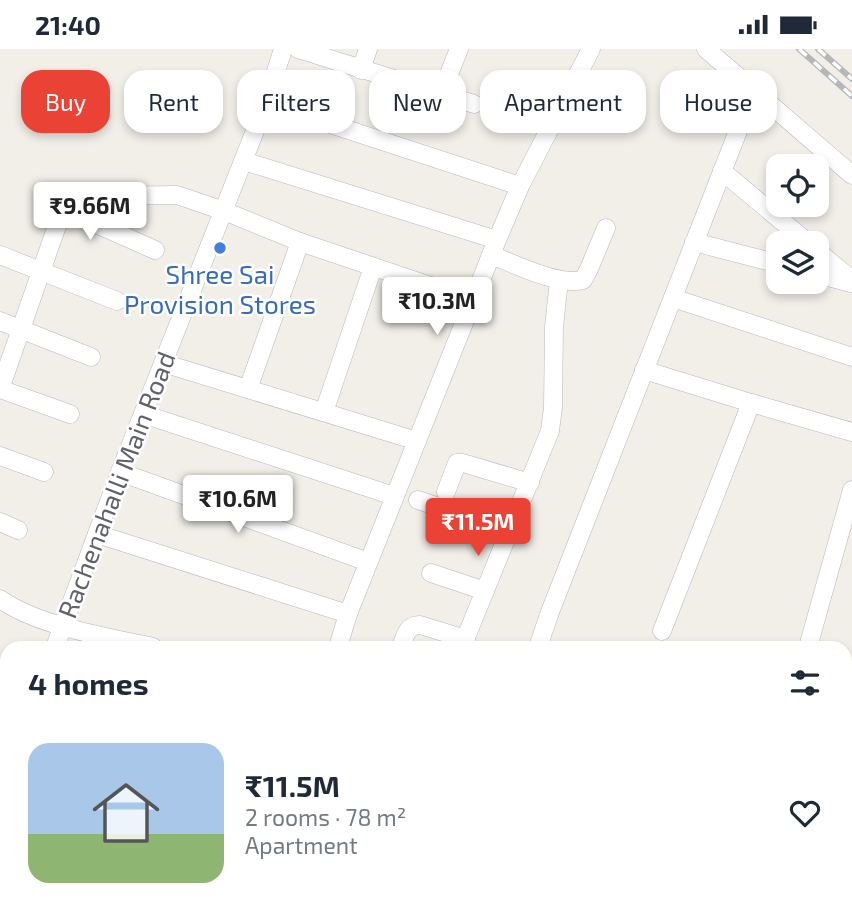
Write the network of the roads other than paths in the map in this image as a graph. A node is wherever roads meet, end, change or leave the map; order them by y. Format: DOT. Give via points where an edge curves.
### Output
graph roads {
  1 [pos="284,49"];
  2 [pos="298,49"];
  3 [pos="368,49"];
  4 [pos="459,49"];
  5 [pos="591,49"];
  6 [pos="706,49"];
  7 [pos="361,69"];
  8 [pos="277,70"];
  9 [pos="451,70"];
  10 [pos="731,70"];
  11 [pos="369,72"];
  12 [pos="466,102"];
  13 [pos="474,104"];
  14 [pos="777,110"];
  15 [pos="355,132"];
  16 [pos="255,133"];
  17 [pos="738,133"];
  18 [pos="244,161"];
  19 [pos="723,171"];
  20 [pos="852,175"];
  21 [pos="520,186"];
  22 [pos="99,196"];
  23 [pos="224,211"];
  24 [pos="606,227"];
  25 [pos="794,231"];
  26 [pos="300,242"];
  27 [pos="694,242"];
  28 [pos="494,248"];
  29 [pos="155,250"];
  30 [pos="0,255"];
  31 [pos="766,261"];
  32 [pos="829,262"];
  33 [pos="373,267"];
  34 [pos="41,272"];
  35 [pos="829,277"];
  36 [pos="559,280"];
  37 [pos="852,282"];
  38 [pos="673,298"];
  39 [pos="472,300"];
  40 [pos="117,301"];
  41 [pos="0,321"];
  42 [pos="21,329"];
  43 [pos="91,357"];
  44 [pos="852,357"];
  45 [pos="163,363"];
  46 [pos="643,370"];
  47 [pos="0,389"];
  48 [pos="248,389"];
  49 [pos="751,403"];
  50 [pos="324,412"];
  51 [pos="70,414"];
  52 [pos="143,414"];
  53 [pos="852,432"];
  54 [pos="417,441"];
  55 [pos="0,456"];
  56 [pos="44,472"];
  57 [pos="120,472"];
  58 [pos="530,483"];
  59 [pos="852,490"];
  60 [pos="446,492"];
  61 [pos="394,496"];
  62 [pos="418,499"];
  63 [pos="0,522"];
  64 [pos="18,530"];
  65 [pos="510,531"];
  66 [pos="97,534"];
  67 [pos="368,562"];
  68 [pos="431,573"];
  69 [pos="485,591"];
  70 [pos="0,599"];
  71 [pos="348,614"];
  72 [pos="63,627"];
  73 [pos="662,631"];
  74 [pos="57,641"];
  75 [pos="126,641"];
  76 [pos="340,641"];
  77 [pos="403,641"];
  78 [pos="459,641"];
  79 [pos="465,641"];
  80 [pos="540,641"];
  81 [pos="810,641"];
  1 -- 8 [label="street, Rachenahalli Main Road"];
  2 -- 7 [label="street"];
  3 -- 7 [label="street"];
  4 -- 9 [label="street"];
  5 -- 21 [label="street"];
  6 -- 10 [label="street"];
  7 -- 11 [label="street"];
  12 -- 13 [label="street"];
  14 -- 20 [label="street"];
  15 -- 21 [label="street"];
  16 -- 18 [label="street, Rachenahalli Main Road"];
  17 -- 19 [label="street"];
  18 -- 23 [label="street, Rachenahalli Main Road"];
  18 -- 28 [label="street"];
  19 -- 25 [label="street"];
  19 -- 27 [label="street"];
  21 -- 28 [label="street"];
  22 -- 23 [label="street" via="177,195"];
  23 -- 26 [label="street"];
  23 -- 45 [label="street, Rachenahalli Main Road"];
  24 -- 36 [label="street" via="583,280"];
  26 -- 33 [label="street"];
  26 -- 48 [label="street"];
  27 -- 31 [label="street"];
  27 -- 38 [label="street"];
  28 -- 36 [label="street"];
  28 -- 39 [label="street"];
  29 -- 34 [label="street" via="67,215 59,220"];
  30 -- 34 [label="street"];
  32 -- 37 [label="street"];
  33 -- 39 [label="street"];
  33 -- 50 [label="street"];
  34 -- 40 [label="street"];
  34 -- 42 [label="street"];
  35 -- 37 [label="street"];
  36 -- 58 [label="street" via="550,431"];
  38 -- 44 [label="street"];
  38 -- 46 [label="street"];
  39 -- 54 [label="street"];
  41 -- 42 [label="street"];
  42 -- 43 [label="street"];
  42 -- 47 [label="street"];
  45 -- 48 [label="street"];
  45 -- 52 [label="street, Rachenahalli Main Road"];
  46 -- 49 [label="street"];
  46 -- 80 [label="street"];
  47 -- 51 [label="street"];
  48 -- 50 [label="street"];
  49 -- 53 [label="street"];
  49 -- 73 [label="street"];
  50 -- 54 [label="street"];
  52 -- 57 [label="street, Rachenahalli Main Road"];
  52 -- 61 [label="street"];
  54 -- 61 [label="street"];
  55 -- 56 [label="street"];
  57 -- 66 [label="street, Rachenahalli Main Road"];
  57 -- 67 [label="street"];
  58 -- 60 [label="street" via="457,463"];
  58 -- 65 [label="street"];
  59 -- 81 [label="street"];
  61 -- 67 [label="street"];
  62 -- 65 [label="street"];
  63 -- 64 [label="street"];
  65 -- 69 [label="street"];
  66 -- 71 [label="street"];
  66 -- 72 [label="street, Rachenahalli Main Road"];
  67 -- 71 [label="street"];
  68 -- 69 [label="street"];
  69 -- 79 [label="street"];
  70 -- 72 [label="street"];
  71 -- 76 [label="street"];
  72 -- 74 [label="street, Rachenahalli Main Road"];
  72 -- 75 [label="street"];
  77 -- 78 [label="street" via="413,625"];
}
